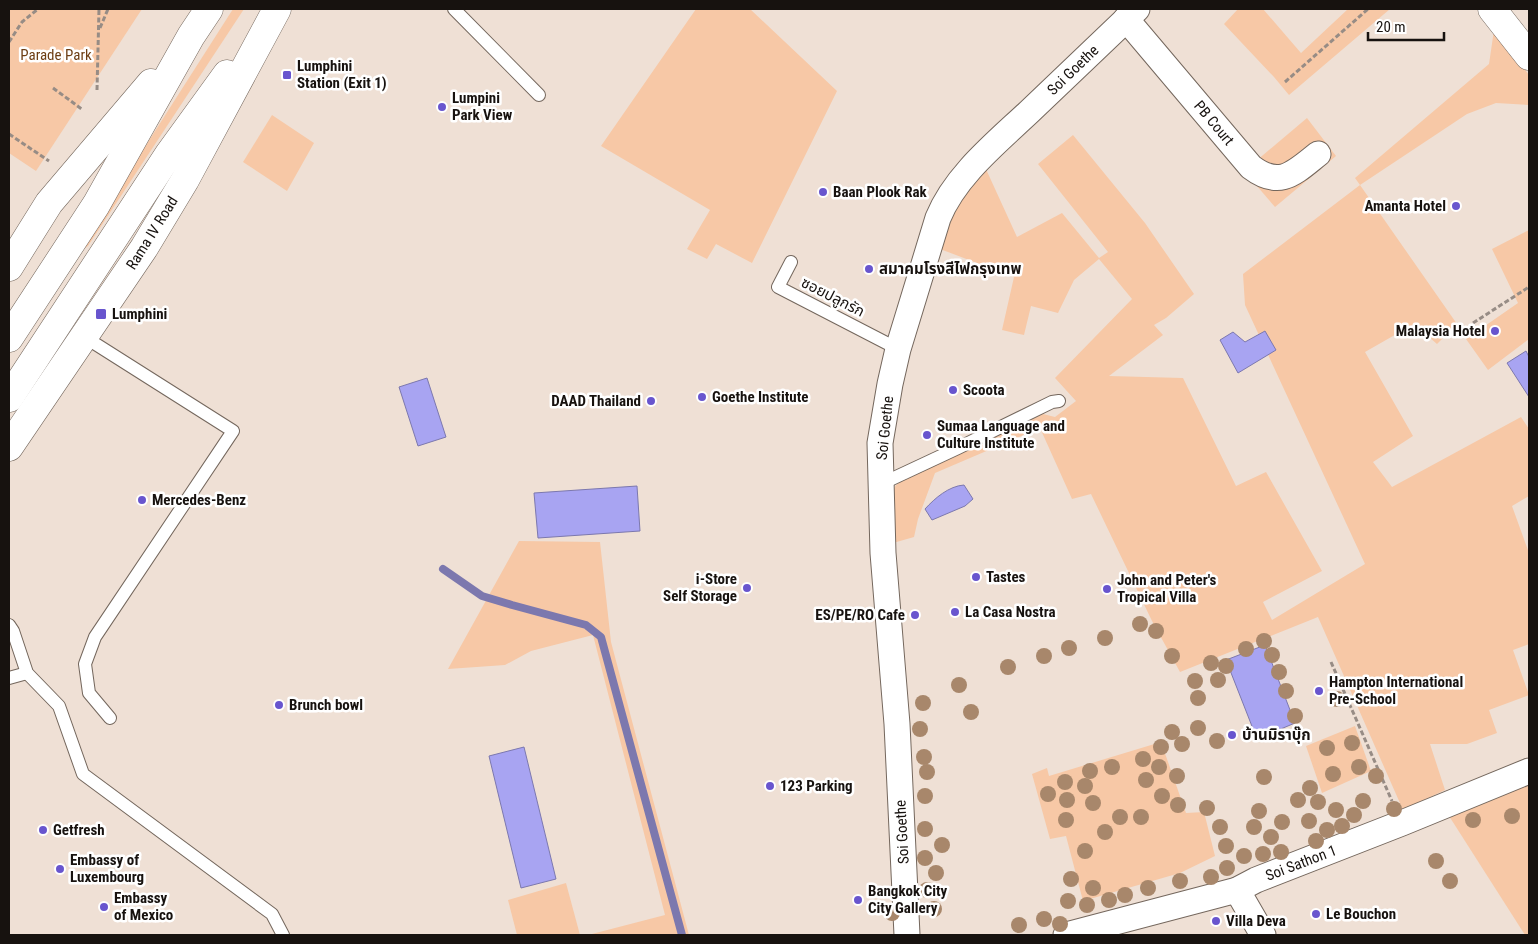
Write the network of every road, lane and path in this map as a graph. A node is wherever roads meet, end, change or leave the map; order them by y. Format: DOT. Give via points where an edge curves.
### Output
graph roads {
  1 [pos="38,9"];
  2 [pos="99,9"];
  3 [pos="108,9"];
  4 [pos="209,9"];
  5 [pos="273,9"];
  6 [pos="277,9"];
  7 [pos="454,9"];
  8 [pos="1368,9"];
  9 [pos="1492,9"];
  10 [pos="1131,14"];
  11 [pos="99,31"];
  12 [pos="191,36"];
  13 [pos="9,42"];
  14 [pos="1529,56"];
  15 [pos="1285,82"];
  16 [pos="53,88"];
  17 [pos="97,90"];
  18 [pos="539,95"];
  19 [pos="84,110"];
  20 [pos="9,134"];
  21 [pos="1318,154"];
  22 [pos="50,161"];
  23 [pos="791,262"];
  24 [pos="9,267"];
  25 [pos="1529,287"];
  26 [pos="1473,323"];
  27 [pos="83,336"];
  28 [pos="9,338"];
  29 [pos="898,349"];
  30 [pos="9,398"];
  31 [pos="1059,401"];
  32 [pos="9,447"];
  33 [pos="881,484"];
  34 [pos="9,625"];
  35 [pos="1331,662"];
  36 [pos="27,673"];
  37 [pos="9,678"];
  38 [pos="110,718"];
  39 [pos="1529,771"];
  40 [pos="1402,824"];
  41 [pos="1237,890"];
  42 [pos="283,935"];
  43 [pos="907,935"];
  44 [pos="1066,935"];
  45 [pos="1262,935"];
  1 -- 13 [label="path" via="22,22"];
  2 -- 11 [label="path"];
  3 -- 11 [label="path"];
  4 -- 12 [label="main road"];
  5 -- 30 [label="main road, Rama IV Road" via="169,154"];
  6 -- 27 [label="main road, Rama IV Road" via="185,180 144,248"];
  7 -- 18 [label="lane"];
  8 -- 15 [label="path"];
  9 -- 14 [label="main road"];
  10 -- 21 [label="street, PB Court" via="1250,167 1262,175 1280,179 1292,175"];
  10 -- 29 [label="street, Soi Goethe" via="957,184 938,218"];
  11 -- 17 [label="path"];
  12 -- 24 [label="main road" via="48,203"];
  12 -- 28 [label="main road" via="96,205"];
  16 -- 19 [label="path"];
  20 -- 22 [label="path"];
  23 -- 29 [label="lane, ซอยปลูกรัก" via="778,287"];
  25 -- 26 [label="path"];
  27 -- 32 [label="main road, Rama IV Road"];
  27 -- 38 [label="lane" via="233,431 95,637 85,664 88,693"];
  29 -- 33 [label="street, Soi Goethe" via="880,443"];
  31 -- 33 [label="lane"];
  33 -- 43 [label="street, Soi Goethe"];
  34 -- 36 [label="lane"];
  35 -- 40 [label="path"];
  36 -- 37 [label="lane"];
  36 -- 42 [label="lane" via="59,706 83,774 272,914"];
  39 -- 40 [label="street, Soi Sathon 1"];
  40 -- 41 [label="street, Soi Sathon 1"];
  41 -- 44 [label="street, Soi Sathon 1"];
  41 -- 45 [label="street"];
}
